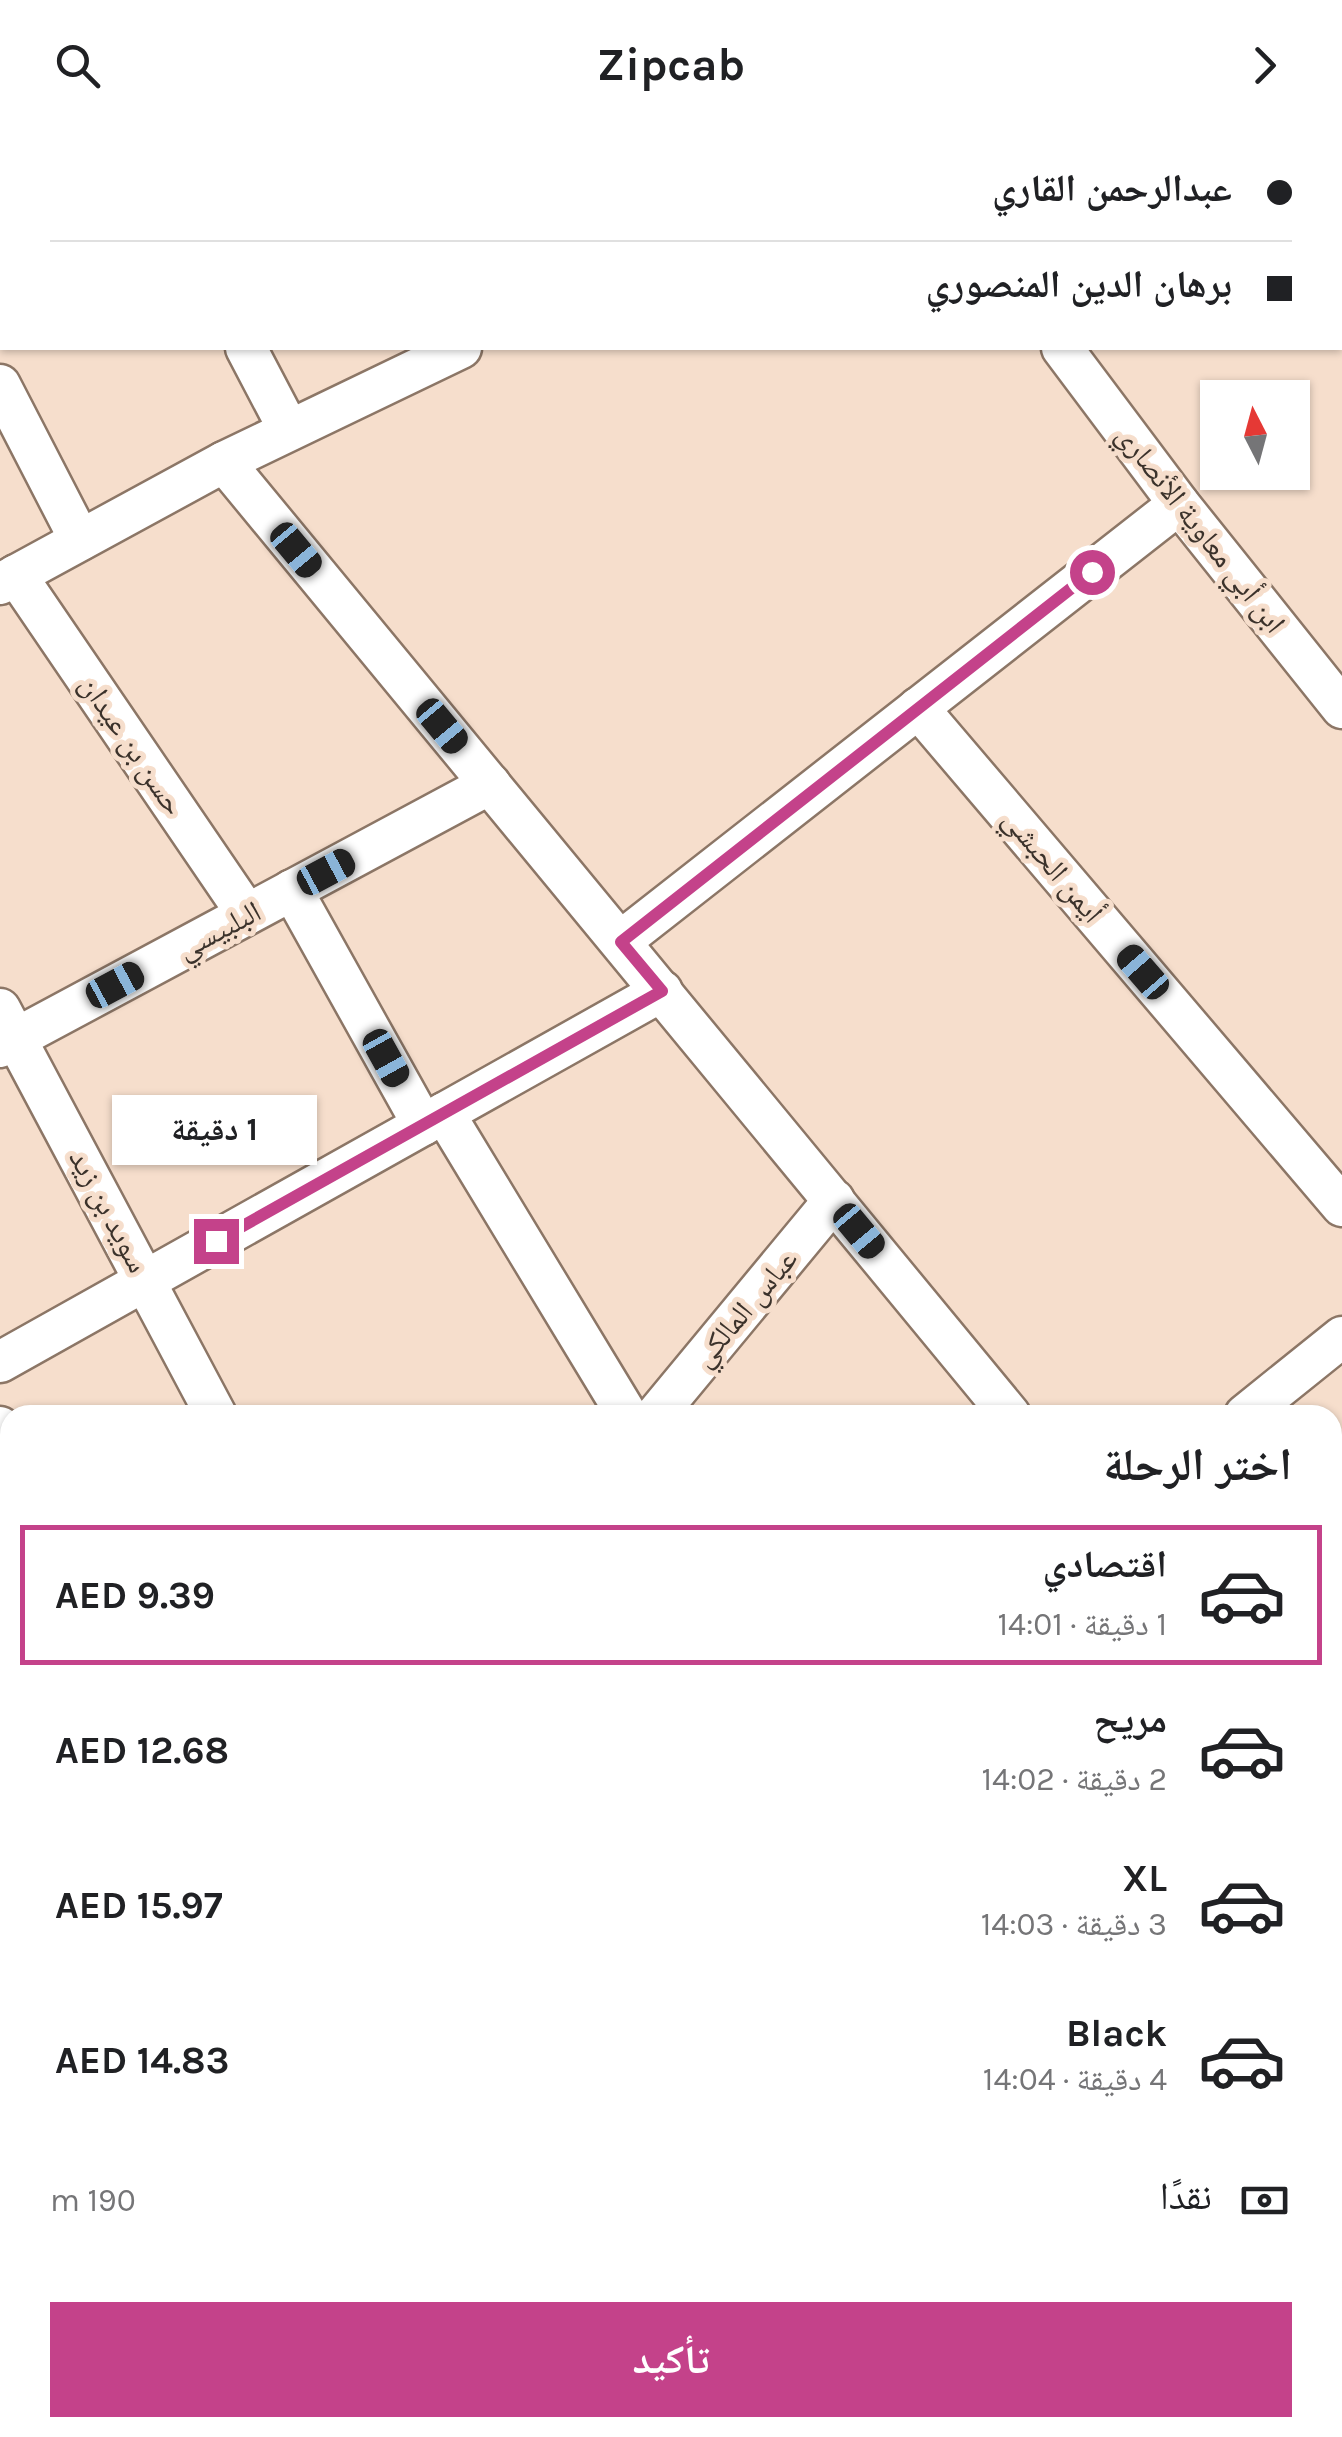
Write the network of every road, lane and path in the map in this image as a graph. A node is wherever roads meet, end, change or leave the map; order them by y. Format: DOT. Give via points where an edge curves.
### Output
graph roads {
  1 [pos="247,350"];
  2 [pos="457,350"];
  3 [pos="1064,350"];
  4 [pos="0,385"];
  5 [pos="289,430"];
  6 [pos="224,462"];
  7 [pos="1179,504"];
  8 [pos="80,540"];
  9 [pos="8,579"];
  10 [pos="918,708"];
  11 [pos="1342,708"];
  12 [pos="490,784"];
  13 [pos="292,890"];
  14 [pos="247,914"];
  15 [pos="621,942"];
  16 [pos="662,991"];
  17 [pos="5,1032"];
  18 [pos="434,1119"];
  19 [pos="834,1200"];
  20 [pos="1342,1206"];
  21 [pos="147,1280"];
  22 [pos="1342,1337"];
  23 [pos="0,1362"];
  24 [pos="211,1405"];
  25 [pos="620,1405"];
  26 [pos="664,1405"];
  27 [pos="1002,1405"];
  28 [pos="1257,1405"];
  1 -- 5 [label="street"];
  2 -- 5 [label="street"];
  3 -- 7 [label="street, ابن أبي معاوية الأنصاري"];
  4 -- 8 [label="street"];
  5 -- 6 [label="street"];
  6 -- 8 [label="street"];
  6 -- 12 [label="street"];
  7 -- 10 [label="street"];
  7 -- 11 [label="street, ابن أبي معاوية الأنصاري"];
  8 -- 9 [label="street"];
  9 -- 14 [label="street, حسن بن عيدان"];
  10 -- 15 [label="street"];
  10 -- 20 [label="street, أيمن الحبشي"];
  12 -- 13 [label="street, البلبيسي"];
  12 -- 15 [label="street"];
  13 -- 14 [label="street, البلبيسي"];
  13 -- 18 [label="street"];
  14 -- 17 [label="street, البلبيسي"];
  15 -- 16 [label="street"];
  16 -- 18 [label="street"];
  16 -- 19 [label="street"];
  17 -- 21 [label="street, سويد بن زيد"];
  18 -- 21 [label="street"];
  18 -- 25 [label="street"];
  19 -- 26 [label="street, عباس المالكي"];
  19 -- 27 [label="street"];
  21 -- 23 [label="street"];
  21 -- 24 [label="street, سويد بن زيد"];
  22 -- 28 [label="street"];
}
